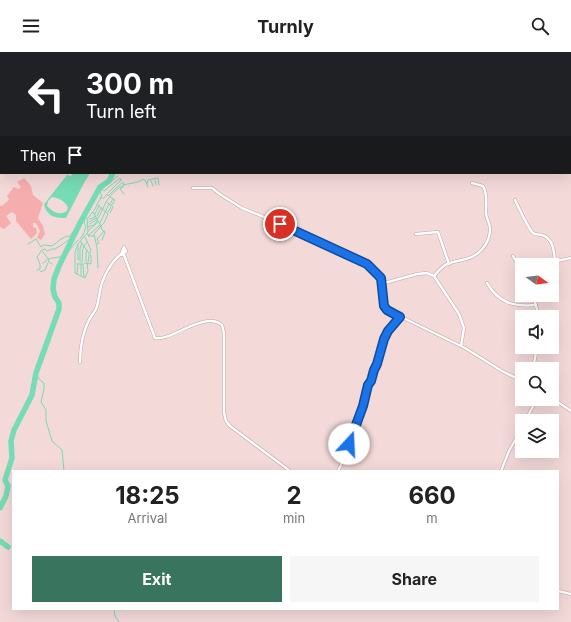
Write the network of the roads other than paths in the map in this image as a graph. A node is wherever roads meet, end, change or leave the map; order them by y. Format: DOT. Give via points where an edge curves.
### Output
graph roads {
  1 [pos="472,183"];
  2 [pos="193,188"];
  3 [pos="514,200"];
  4 [pos="416,234"];
  5 [pos="513,256"];
  6 [pos="555,258"];
  7 [pos="571,258"];
  8 [pos="515,259"];
  9 [pos="559,260"];
  10 [pos="449,264"];
  11 [pos="434,276"];
  12 [pos="487,282"];
  13 [pos="381,284"];
  14 [pos="535,302"];
  15 [pos="536,305"];
  16 [pos="537,310"];
  17 [pos="400,317"];
  18 [pos="461,346"];
  19 [pos="80,362"];
  20 [pos="515,378"];
  21 [pos="559,403"];
  22 [pos="571,411"];
  23 [pos="515,440"];
  24 [pos="289,470"];
  25 [pos="339,470"];
  26 [pos="501,470"];
  27 [pos="559,591"];
  28 [pos="571,594"];
  1 -- 10 [label="street" via="483,186 485,191 489,235 479,252 468,259"];
  2 -- 13 [label="street" via="212,188 242,208 365,262 381,278"];
  3 -- 6 [label="street" via="531,231 545,236 551,242"];
  4 -- 10 [label="street" via="438,232"];
  5 -- 8 [label="street"];
  7 -- 9 [label="street"];
  10 -- 11 [label="street"];
  11 -- 13 [label="street" via="421,273"];
  11 -- 18 [label="street" via="459,314 464,328"];
  12 -- 15 [label="street" via="494,294 508,303"];
  13 -- 17 [label="street" via="384,306"];
  14 -- 15 [label="street"];
  15 -- 16 [label="street"];
  17 -- 18 [label="street"];
  17 -- 25 [label="street" via="384,339 346,456"];
  18 -- 20 [label="street"];
  19 -- 24 [label="street" via="86,330 96,309 101,286 113,262 122,254 155,338 164,338 208,321 216,321 222,325 226,421"];
  21 -- 22 [label="street"];
  23 -- 26 [label="street"];
  27 -- 28 [label="street"];
}
